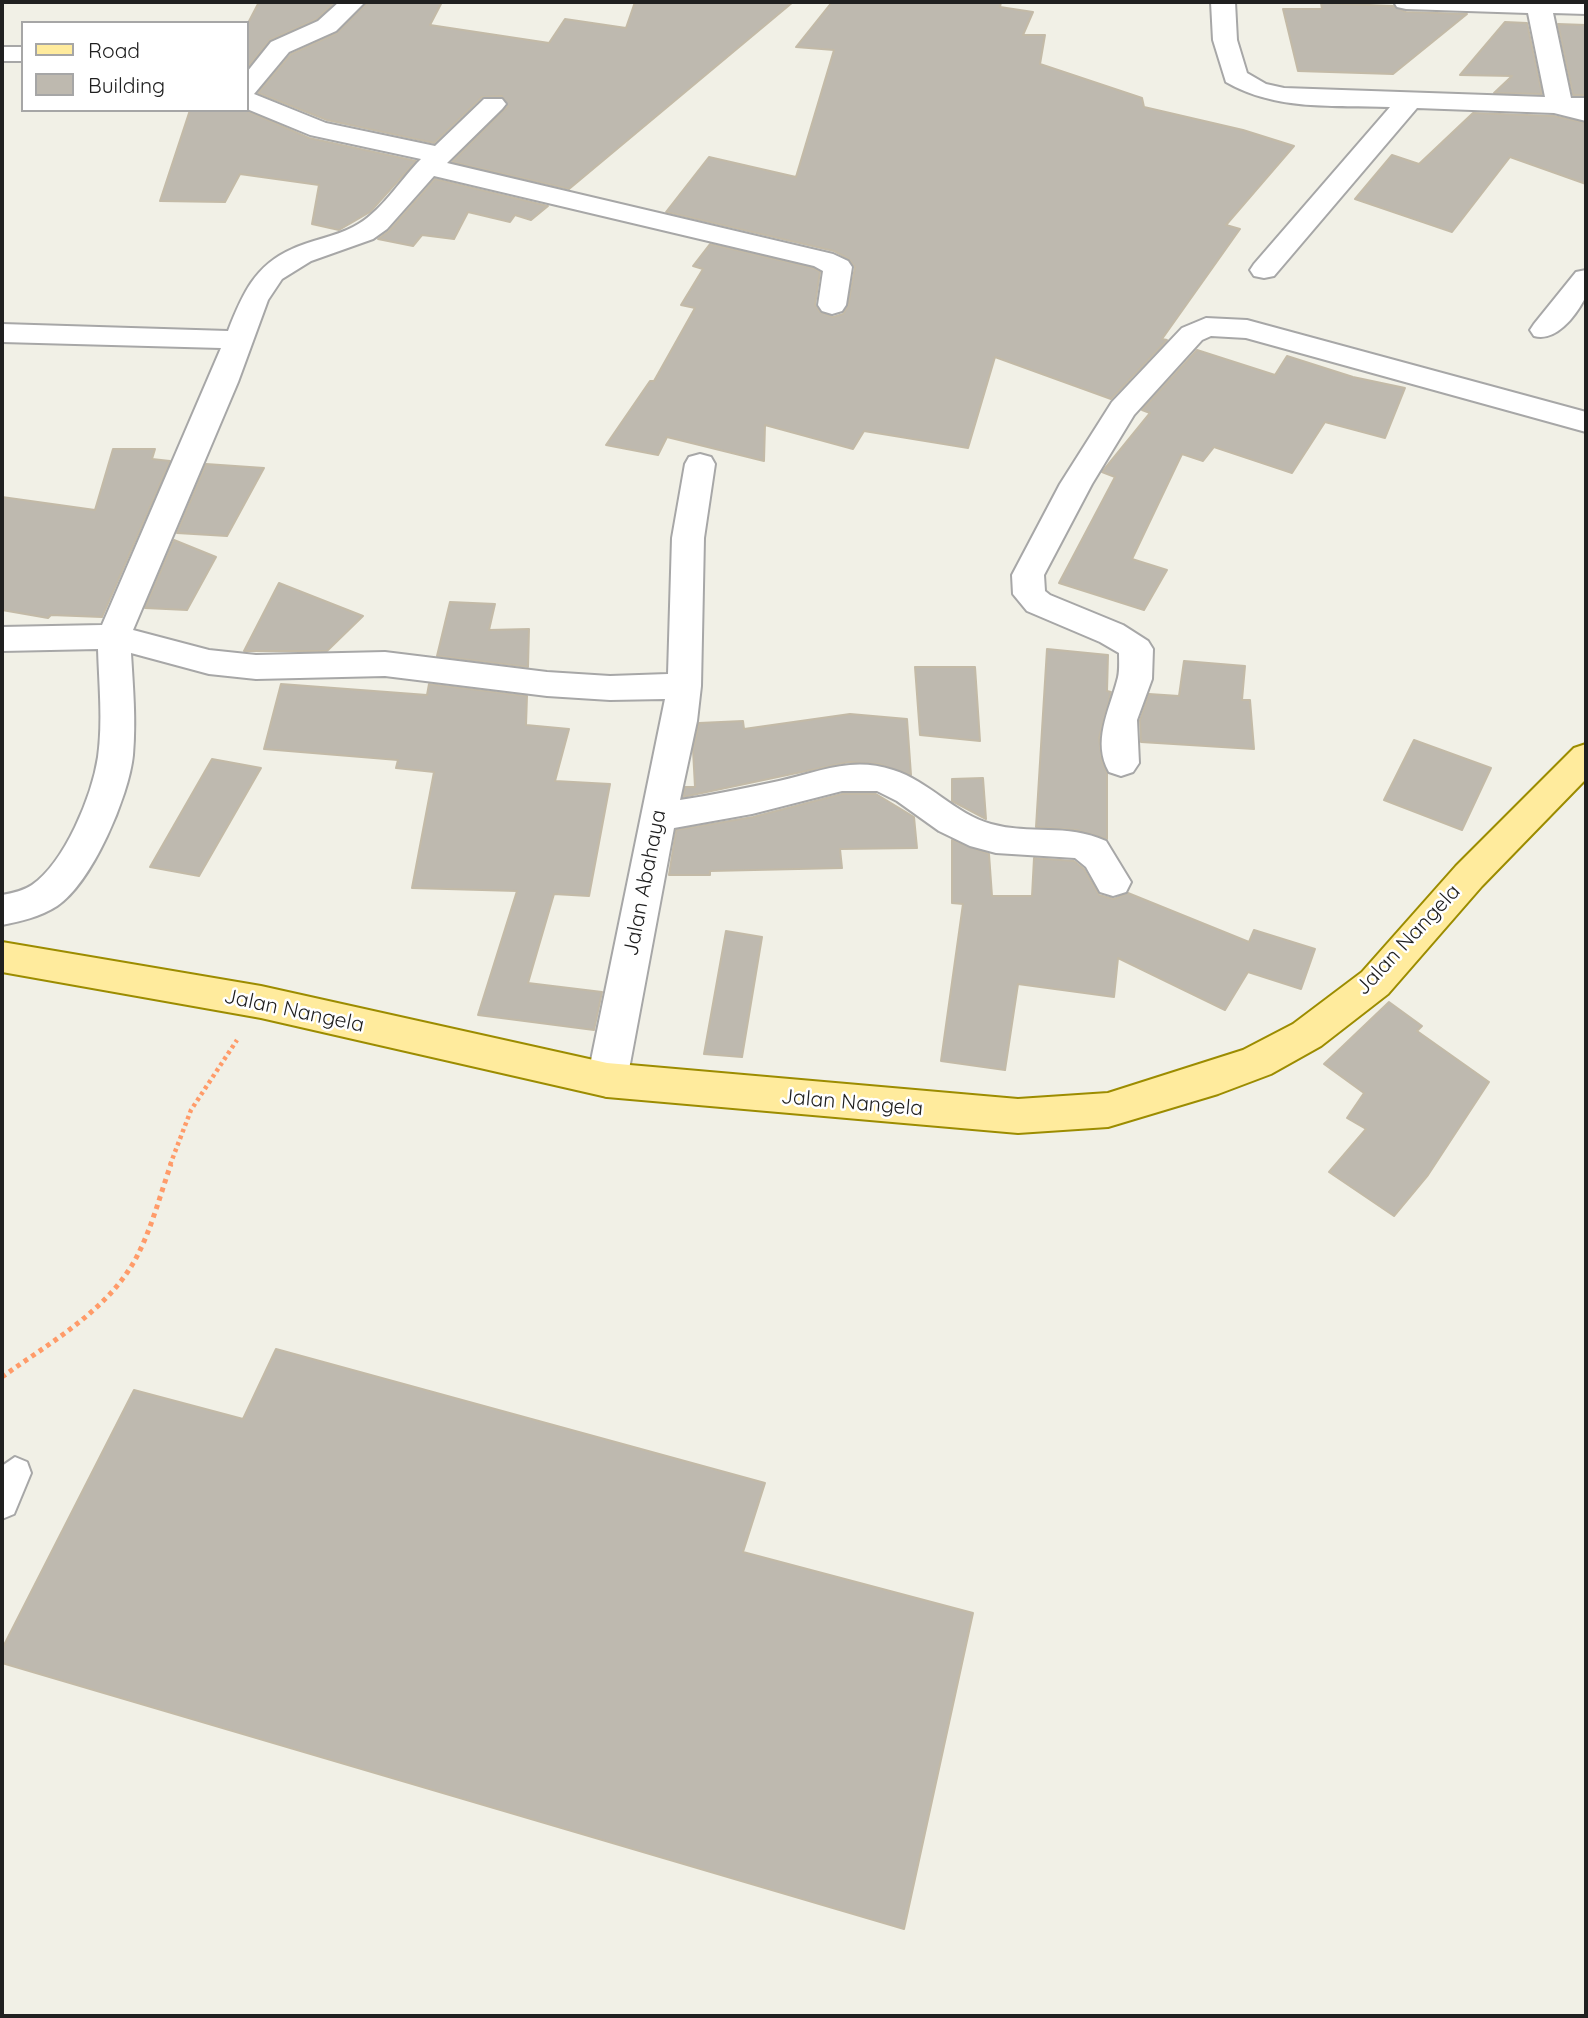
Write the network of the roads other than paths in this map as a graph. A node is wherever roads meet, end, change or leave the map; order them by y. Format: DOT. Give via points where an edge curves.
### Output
graph roads {
  1 [pos="353,2"];
  2 [pos="1223,2"];
  3 [pos="1406,2"];
  4 [pos="1539,4"];
  5 [pos="1586,7"];
  6 [pos="248,46"];
  7 [pos="280,47"];
  8 [pos="2,54"];
  9 [pos="21,54"];
  10 [pos="248,87"];
  11 [pos="248,100"];
  12 [pos="1409,101"];
  13 [pos="493,104"];
  14 [pos="1560,106"];
  15 [pos="1586,106"];
  16 [pos="1586,115"];
  17 [pos="434,161"];
  18 [pos="1264,270"];
  19 [pos="1586,278"];
  20 [pos="832,305"];
  21 [pos="1544,330"];
  22 [pos="2,333"];
  23 [pos="237,340"];
  24 [pos="1586,422"];
  25 [pos="700,464"];
  26 [pos="114,637"];
  27 [pos="2,639"];
  28 [pos="684,686"];
  29 [pos="1586,757"];
  30 [pos="1121,763"];
  31 [pos="658,816"];
  32 [pos="1113,882"];
  33 [pos="2,910"];
  34 [pos="2,957"];
  35 [pos="607,1080"];
  36 [pos="15,1473"];
  37 [pos="2,1503"];
  1 -- 7 [label="street" via="327,26"];
  2 -- 12 [label="street" via="1225,40 1235,77 1245,84 1284,96"];
  3 -- 4 [label="street"];
  4 -- 5 [label="street"];
  4 -- 14 [label="street"];
  6 -- 7 [label="street"];
  7 -- 10 [label="street"];
  8 -- 9 [label="street"];
  11 -- 17 [label="street" via="319,129"];
  12 -- 14 [label="street"];
  12 -- 18 [label="street"];
  13 -- 17 [label="street"];
  14 -- 15 [label="street"];
  14 -- 16 [label="street"];
  17 -- 20 [label="street" via="823,260 838,267"];
  17 -- 23 [label="street" via="363,233 301,256 271,273"];
  19 -- 21 [label="street"];
  22 -- 23 [label="street"];
  23 -- 26 [label="street"];
  24 -- 30 [label="street" via="1247,329 1215,326 1192,334 1123,409 1076,484 1026,585 1036,601 1116,635 1136,649 1135,679 1120,720"];
  25 -- 28 [label="street, Jalan Abahaya" via="688,538"];
  26 -- 27 [label="street"];
  26 -- 28 [label="street" via="209,662 256,667 385,664 547,684"];
  26 -- 33 [label="street" via="116,749 97,819 68,871 47,894"];
  28 -- 31 [label="street, Jalan Abahaya"];
  29 -- 35 [label="main road, Jalan Nangela" via="1469,876 1375,982 1307,1035 1257,1062 1204,1082 1108,1110 1018,1116"];
  31 -- 32 [label="street" via="838,778 874,777 919,795 953,823 980,835 1094,852"];
  31 -- 35 [label="street, Jalan Abahaya"];
  34 -- 35 [label="main road, Jalan Nangela" via="261,1002"];
  36 -- 37 [label="lane"];
}
